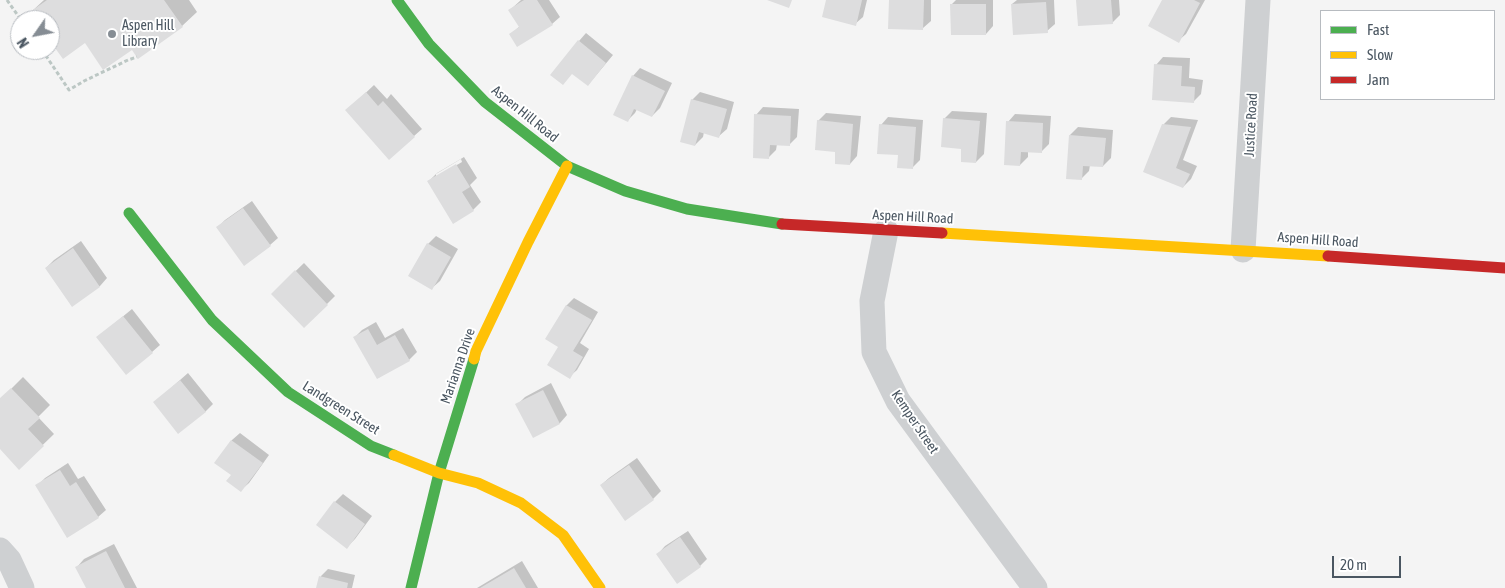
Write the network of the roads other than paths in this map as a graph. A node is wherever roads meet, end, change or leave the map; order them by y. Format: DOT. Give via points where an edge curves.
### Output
graph roads {
  1 [pos="397,0"];
  2 [pos="1258,0"];
  3 [pos="566,166"];
  4 [pos="129,213"];
  5 [pos="886,231"];
  6 [pos="1244,250"];
  7 [pos="1505,268"];
  8 [pos="439,472"];
  9 [pos="0,550"];
  10 [pos="22,588"];
  11 [pos="411,588"];
  12 [pos="600,588"];
  13 [pos="1035,588"];
  1 -- 3 [label="street, Aspen Hill Road" via="429,44 486,102"];
  2 -- 6 [label="street, Justice Road"];
  3 -- 5 [label="street, Aspen Hill Road" via="626,191 687,209 780,224"];
  3 -- 8 [label="street, Marianna Drive" via="476,351"];
  4 -- 8 [label="street, Landgreen Street" via="212,320 288,392 371,446"];
  5 -- 6 [label="street, Aspen Hill Road"];
  5 -- 13 [label="street, Kemper Street" via="872,301 874,352 898,401"];
  6 -- 7 [label="street, Aspen Hill Road"];
  8 -- 11 [label="street, Marianna Drive"];
  8 -- 12 [label="street, Landgreen Street" via="478,482 521,503 563,535"];
  9 -- 10 [label="street" via="9,560"];
}
